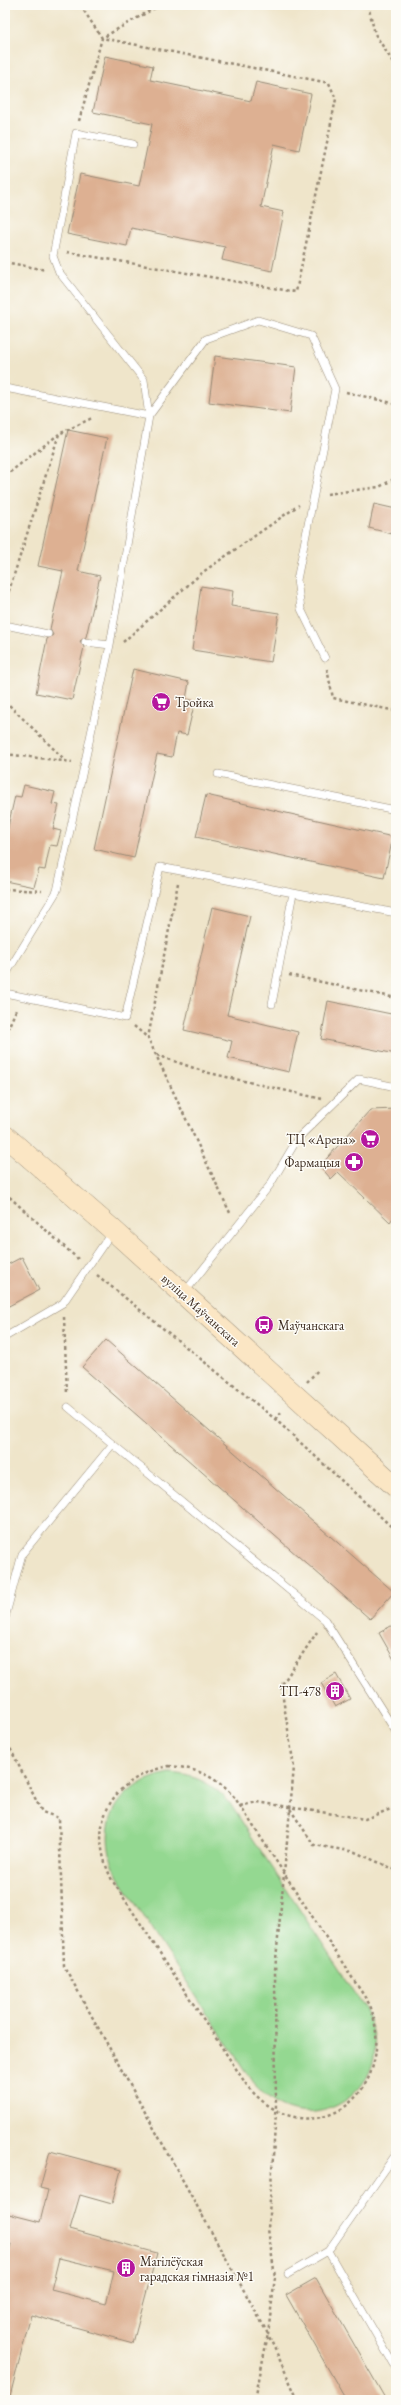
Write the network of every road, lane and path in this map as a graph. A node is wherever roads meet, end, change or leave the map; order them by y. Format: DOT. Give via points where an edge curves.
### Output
graph roads {
  1 [pos="80,5"];
  2 [pos="160,5"];
  3 [pos="368,5"];
  4 [pos="102,38"];
  5 [pos="396,67"];
  6 [pos="76,133"];
  7 [pos="133,144"];
  8 [pos="54,249"];
  9 [pos="5,262"];
  10 [pos="59,272"];
  11 [pos="5,388"];
  12 [pos="335,389"];
  13 [pos="396,404"];
  14 [pos="112,409"];
  15 [pos="149,416"];
  16 [pos="59,434"];
  17 [pos="5,476"];
  18 [pos="396,478"];
  19 [pos="312,496"];
  20 [pos="5,602"];
  21 [pos="5,625"];
  22 [pos="48,634"];
  23 [pos="85,642"];
  24 [pos="110,645"];
  25 [pos="108,656"];
  26 [pos="325,658"];
  27 [pos="5,701"];
  28 [pos="396,711"];
  29 [pos="5,754"];
  30 [pos="65,760"];
  31 [pos="84,764"];
  32 [pos="218,774"];
  33 [pos="396,810"];
  34 [pos="181,870"];
  35 [pos="5,889"];
  36 [pos="57,891"];
  37 [pos="293,893"];
  38 [pos="396,913"];
  39 [pos="278,973"];
  40 [pos="5,976"];
  41 [pos="5,993"];
  42 [pos="22,996"];
  43 [pos="396,998"];
  44 [pos="272,1004"];
  45 [pos="125,1018"];
  46 [pos="5,1034"];
  47 [pos="148,1038"];
  48 [pos="156,1055"];
  49 [pos="396,1087"];
  50 [pos="335,1102"];
  51 [pos="5,1136"];
  52 [pos="5,1193"];
  53 [pos="236,1227"];
  54 [pos="113,1230"];
  55 [pos="86,1266"];
  56 [pos="183,1295"];
  57 [pos="63,1303"];
  58 [pos="5,1337"];
  59 [pos="68,1407"];
  60 [pos="112,1445"];
  61 [pos="396,1487"];
  62 [pos="396,1531"];
  63 [pos="5,1618"];
  64 [pos="325,1620"];
  65 [pos="396,1732"];
  66 [pos="5,1738"];
  67 [pos="240,1806"];
  68 [pos="290,1808"];
  69 [pos="396,1808"];
  70 [pos="396,1870"];
  71 [pos="284,1873"];
  72 [pos="378,2022"];
  73 [pos="367,2089"];
  74 [pos="276,2112"];
  75 [pos="396,2154"];
  76 [pos="328,2251"];
  77 [pos="288,2274"];
  78 [pos="268,2334"];
  79 [pos="393,2364"];
  80 [pos="255,2400"];
  81 [pos="298,2400"];
  1 -- 4 [label="path"];
  2 -- 4 [label="path"];
  3 -- 5 [label="path" via="374,34"];
  4 -- 6 [label="path"];
  4 -- 8 [label="path" via="329,83 336,98 296,292"];
  6 -- 7 [label="lane"];
  6 -- 8 [label="lane"];
  8 -- 10 [label="lane" via="53,256"];
  9 -- 10 [label="path"];
  10 -- 15 [label="lane" via="144,380"];
  11 -- 14 [label="lane"];
  12 -- 13 [label="path"];
  12 -- 15 [label="lane" via="312,336 258,320 206,339"];
  12 -- 19 [label="lane"];
  14 -- 15 [label="lane"];
  14 -- 16 [label="path"];
  15 -- 24 [label="lane"];
  16 -- 17 [label="path"];
  16 -- 20 [label="path"];
  18 -- 19 [label="path" via="379,487"];
  19 -- 25 [label="path" via="203,572"];
  19 -- 26 [label="lane" via="297,580 301,609"];
  21 -- 22 [label="lane"];
  23 -- 24 [label="lane"];
  24 -- 25 [label="lane"];
  25 -- 31 [label="lane"];
  26 -- 28 [label="path" via="333,698"];
  27 -- 30 [label="path"];
  29 -- 30 [label="path"];
  30 -- 31 [label="path"];
  31 -- 36 [label="lane"];
  32 -- 33 [label="lane"];
  34 -- 37 [label="lane"];
  34 -- 45 [label="lane" via="160,866"];
  34 -- 47 [label="path"];
  35 -- 36 [label="path"];
  36 -- 40 [label="lane"];
  37 -- 38 [label="lane"];
  37 -- 39 [label="lane"];
  39 -- 43 [label="path"];
  39 -- 44 [label="lane"];
  41 -- 42 [label="lane"];
  42 -- 45 [label="lane"];
  42 -- 46 [label="path"];
  45 -- 47 [label="path"];
  47 -- 48 [label="path"];
  48 -- 50 [label="path" via="205,1072"];
  48 -- 53 [label="path"];
  49 -- 50 [label="lane" via="359,1079"];
  50 -- 53 [label="lane" via="298,1138 270,1185"];
  51 -- 54 [label="main road, вуліца Маўчанскага"];
  52 -- 55 [label="path"];
  53 -- 56 [label="lane"];
  54 -- 55 [label="lane"];
  54 -- 56 [label="main road, вуліца Маўчанскага"];
  55 -- 57 [label="lane"];
  55 -- 62 [label="path" via="275,1419"];
  56 -- 61 [label="main road, вуліца Маўчанскага"];
  57 -- 58 [label="lane"];
  57 -- 59 [label="path"];
  59 -- 60 [label="lane"];
  60 -- 63 [label="lane" via="22,1554"];
  60 -- 64 [label="lane"];
  64 -- 65 [label="lane"];
  64 -- 68 [label="path" via="281,1686 294,1767"];
  66 -- 78 [label="path" via="42,1812 59,1818 64,1966"];
  67 -- 68 [label="path" via="256,1802"];
  67 -- 71 [label="path"];
  67 -- 74 [label="path" via="222,1784 206,1773 188,1767 169,1766 150,1770 133,1778 118,1791 101,1825 100,1844 104,1863 112,1880 239,2074 260,2101"];
  68 -- 69 [label="path" via="364,1819"];
  68 -- 70 [label="path" via="314,1845 355,1852"];
  68 -- 71 [label="path"];
  71 -- 72 [label="path" via="370,2005"];
  71 -- 74 [label="path" via="275,1970"];
  73 -- 74 [label="path" via="349,2107 332,2115 307,2119"];
  74 -- 78 [label="path" via="268,2229 275,2277"];
  75 -- 76 [label="lane"];
  76 -- 77 [label="lane"];
  76 -- 79 [label="lane"];
  78 -- 80 [label="path"];
  78 -- 81 [label="path"];
}
